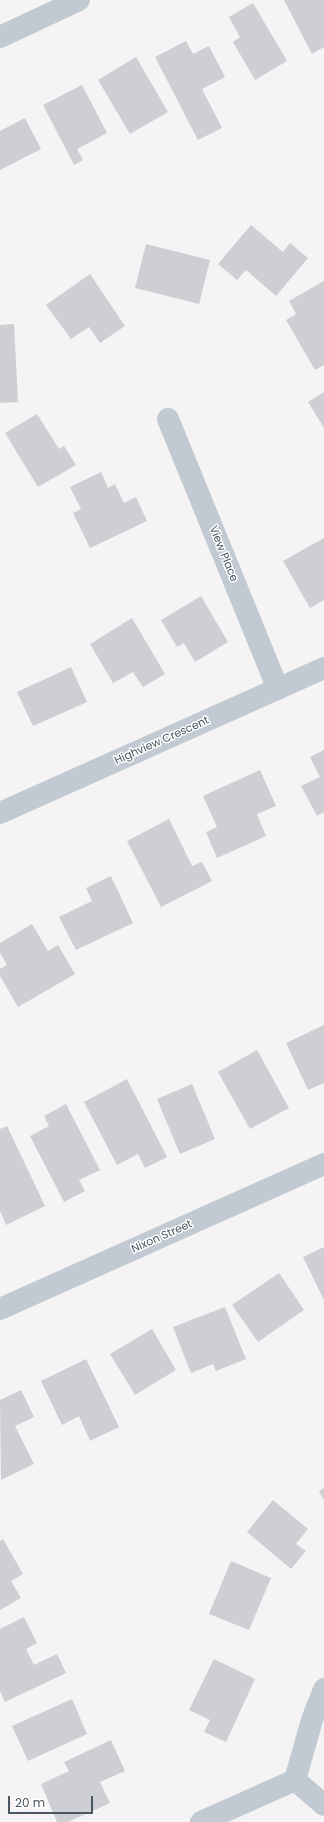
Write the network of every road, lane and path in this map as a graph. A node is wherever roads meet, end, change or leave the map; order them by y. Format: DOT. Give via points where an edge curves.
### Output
graph roads {
  1 [pos="78,0"];
  2 [pos="0,36"];
  3 [pos="168,419"];
  4 [pos="324,668"];
  5 [pos="278,689"];
  6 [pos="0,813"];
  7 [pos="324,1164"];
  8 [pos="0,1310"];
  9 [pos="324,1689"];
  10 [pos="296,1780"];
  11 [pos="324,1805"];
  12 [pos="201,1822"];
  1 -- 2 [label="street"];
  3 -- 5 [label="street, View Place"];
  4 -- 5 [label="street, Highview Crescent"];
  5 -- 6 [label="street, Highview Crescent"];
  7 -- 8 [label="street, Nixon Street"];
  9 -- 10 [label="street" via="312,1720"];
  10 -- 11 [label="street"];
  10 -- 12 [label="street"];
}
